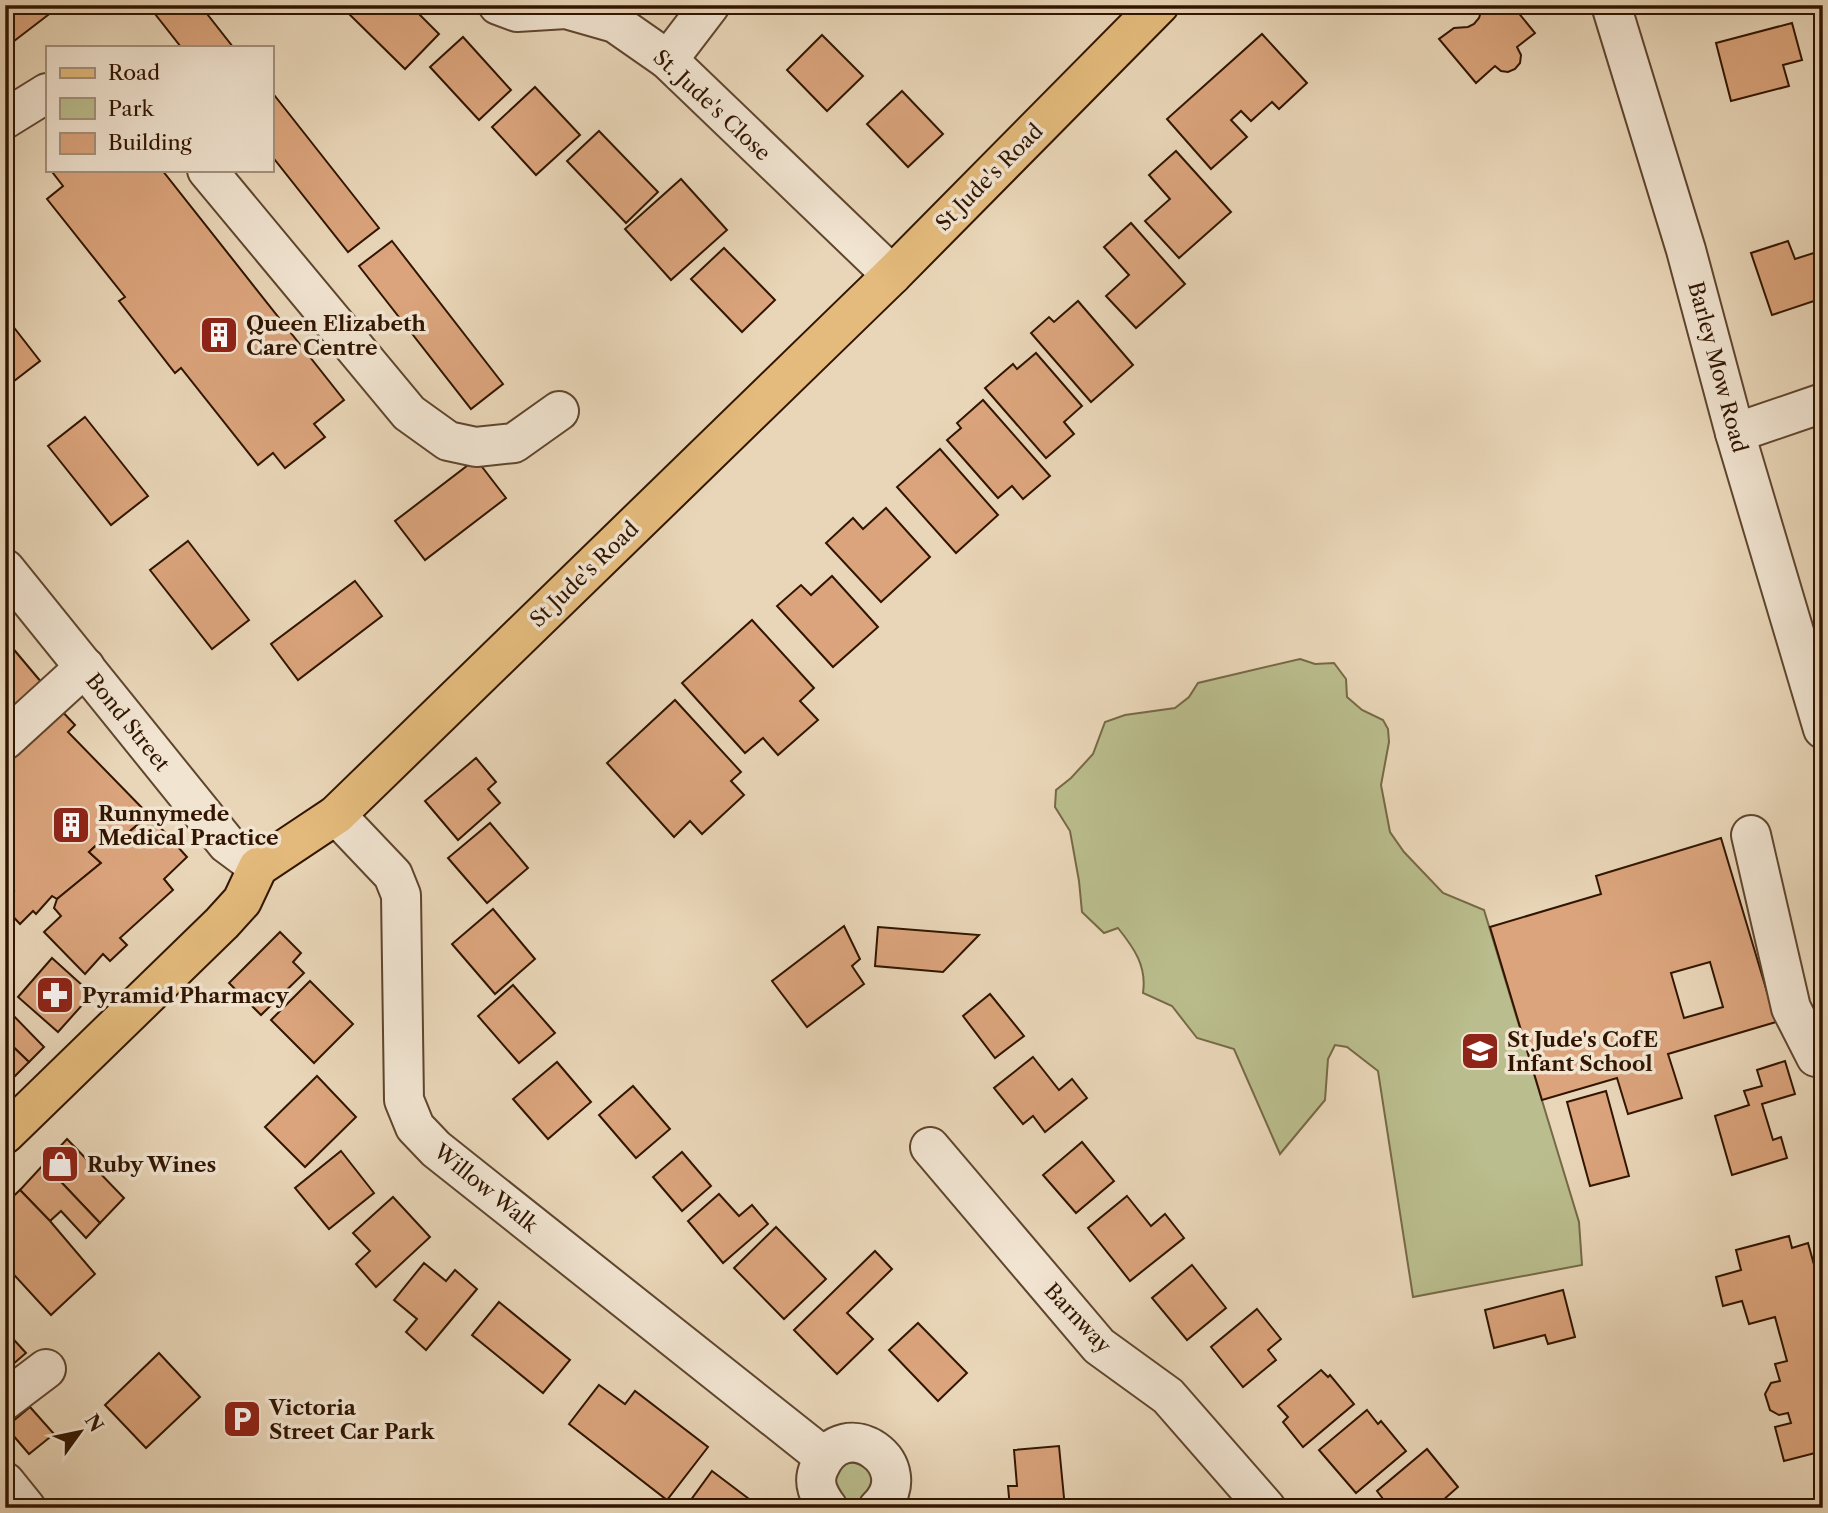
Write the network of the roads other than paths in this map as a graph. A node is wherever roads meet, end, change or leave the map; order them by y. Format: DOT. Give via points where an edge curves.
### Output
graph roads {
  1 [pos="498,5"];
  2 [pos="710,5"];
  3 [pos="1159,5"];
  4 [pos="1611,5"];
  5 [pos="668,60"];
  6 [pos="46,94"];
  7 [pos="5,119"];
  8 [pos="209,172"];
  9 [pos="892,275"];
  10 [pos="1823,403"];
  11 [pos="559,411"];
  12 [pos="1735,433"];
  13 [pos="5,569"];
  14 [pos="85,667"];
  15 [pos="1823,729"];
  16 [pos="5,740"];
  17 [pos="336,815"];
  18 [pos="1751,835"];
  19 [pos="258,867"];
  20 [pos="1823,1055"];
  21 [pos="5,1134"];
  22 [pos="930,1147"];
  23 [pos="46,1369"];
  24 [pos="5,1400"];
  25 [pos="824,1457"];
  26 [pos="5,1482"];
  27 [pos="26,1508"];
  28 [pos="828,1508"];
  29 [pos="878,1508"];
  30 [pos="1266,1508"];
  1 -- 5 [label="street, St. Jude's Close" via="517,12 566,9 615,23"];
  2 -- 5 [label="street"];
  3 -- 9 [label="main road, St Jude's Road"];
  4 -- 12 [label="street, Barley Mow Road" via="1686,250"];
  5 -- 9 [label="street, St. Jude's Close"];
  6 -- 7 [label="street"];
  8 -- 11 [label="street" via="409,413 447,440 476,447 514,443"];
  9 -- 17 [label="main road, St Jude's Road"];
  10 -- 12 [label="street"];
  12 -- 15 [label="street, Barley Mow Road"];
  13 -- 14 [label="street, Bond Street"];
  14 -- 16 [label="street"];
  14 -- 19 [label="street, Bond Street" via="227,844"];
  17 -- 19 [label="main road, St Jude's Road"];
  17 -- 25 [label="street, Willow Walk" via="393,875 401,895 404,1100 415,1127 436,1149"];
  18 -- 20 [label="street" via="1791,1009 1816,1057"];
  19 -- 21 [label="main road" via="242,901 222,923"];
  22 -- 30 [label="street, Barnway" via="1099,1346 1168,1396"];
  23 -- 24 [label="street"];
  25 -- 28 [label="street" via="816,1486"];
  25 -- 29 [label="street" via="845,1443 858,1442 876,1450 885,1459 891,1484"];
  26 -- 27 [label="street"];
}
